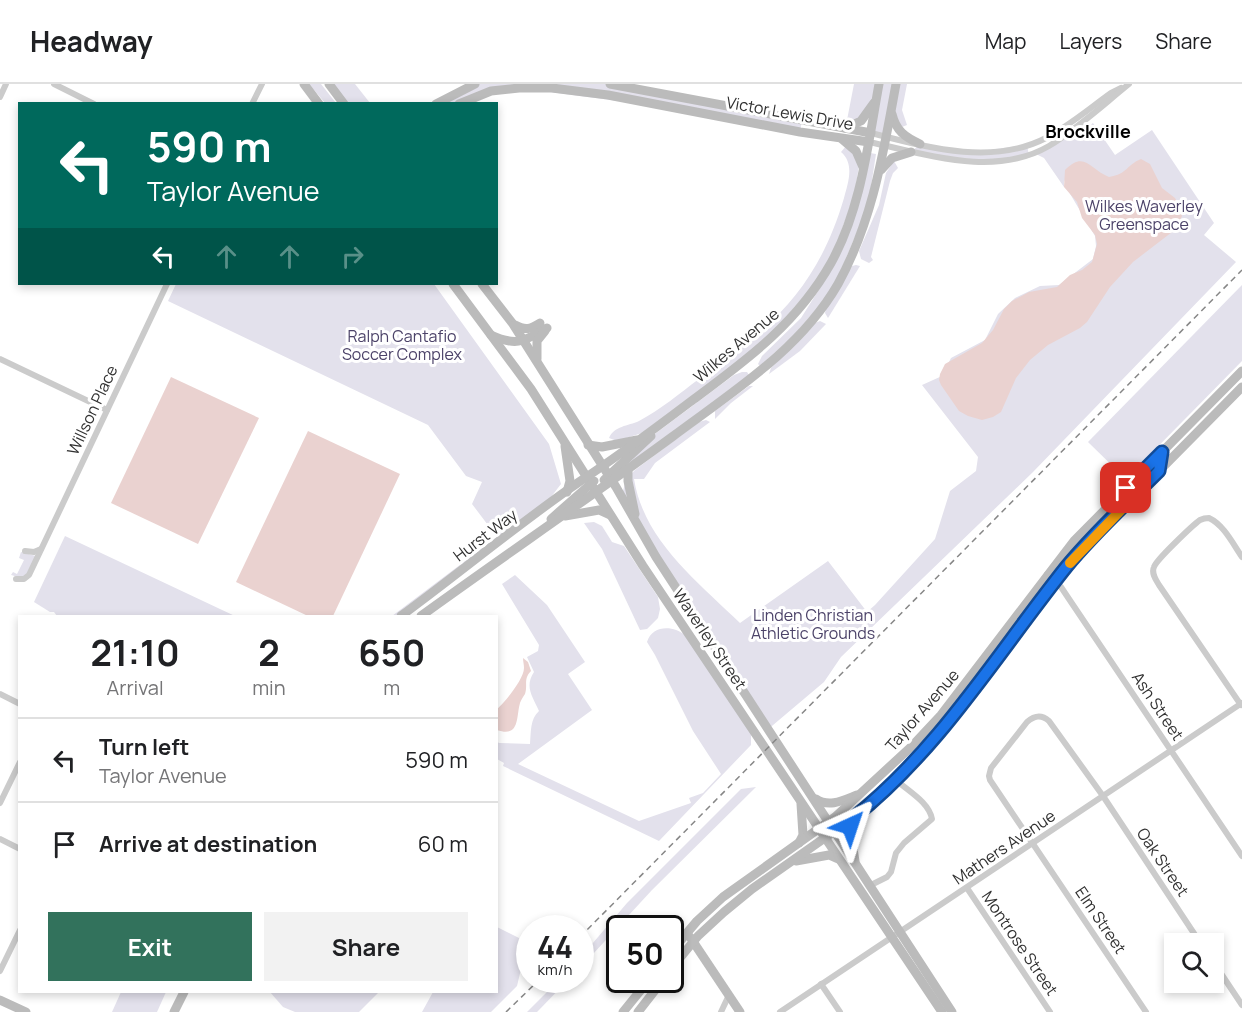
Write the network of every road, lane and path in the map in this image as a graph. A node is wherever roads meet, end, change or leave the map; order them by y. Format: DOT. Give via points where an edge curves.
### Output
graph roads {
  1 [pos="6,84"];
  2 [pos="54,84"];
  3 [pos="262,84"];
  4 [pos="304,84"];
  5 [pos="330,84"];
  6 [pos="475,84"];
  7 [pos="610,84"];
  8 [pos="879,84"];
  9 [pos="896,84"];
  10 [pos="1127,84"];
  11 [pos="608,96"];
  12 [pos="0,97"];
  13 [pos="876,101"];
  14 [pos="90,102"];
  15 [pos="253,102"];
  16 [pos="318,102"];
  17 [pos="343,102"];
  18 [pos="440,102"];
  19 [pos="464,102"];
  20 [pos="891,112"];
  21 [pos="842,133"];
  22 [pos="870,137"];
  23 [pos="885,141"];
  24 [pos="920,144"];
  25 [pos="911,152"];
  26 [pos="863,166"];
  27 [pos="879,172"];
  28 [pos="167,285"];
  29 [pos="454,285"];
  30 [pos="483,285"];
  31 [pos="513,324"];
  32 [pos="544,325"];
  33 [pos="490,335"];
  34 [pos="524,340"];
  35 [pos="0,359"];
  36 [pos="537,362"];
  37 [pos="1242,371"];
  38 [pos="1242,387"];
  39 [pos="107,410"];
  40 [pos="657,427"];
  41 [pos="639,440"];
  42 [pos="564,441"];
  43 [pos="588,445"];
  44 [pos="1162,452"];
  45 [pos="603,466"];
  46 [pos="628,469"];
  47 [pos="1159,471"];
  48 [pos="610,478"];
  49 [pos="592,484"];
  50 [pos="567,492"];
  51 [pos="610,515"];
  52 [pos="562,517"];
  53 [pos="638,525"];
  54 [pos="535,536"];
  55 [pos="42,549"];
  56 [pos="25,551"];
  57 [pos="1242,557"];
  58 [pos="1047,574"];
  59 [pos="16,579"];
  60 [pos="1056,582"];
  61 [pos="402,615"];
  62 [pos="422,615"];
  63 [pos="0,694"];
  64 [pos="18,703"];
  65 [pos="1242,705"];
  66 [pos="1171,750"];
  67 [pos="18,766"];
  68 [pos="896,780"];
  69 [pos="864,792"];
  70 [pos="1103,796"];
  71 [pos="815,799"];
  72 [pos="801,801"];
  73 [pos="0,803"];
  74 [pos="853,818"];
  75 [pos="829,821"];
  76 [pos="819,829"];
  77 [pos="835,831"];
  78 [pos="0,839"];
  79 [pos="825,839"];
  80 [pos="799,843"];
  81 [pos="1034,843"];
  82 [pos="18,848"];
  83 [pos="1242,856"];
  84 [pos="838,859"];
  85 [pos="791,862"];
  86 [pos="856,866"];
  87 [pos="869,886"];
  88 [pos="967,888"];
  89 [pos="687,933"];
  90 [pos="1194,933"];
  91 [pos="18,934"];
  92 [pos="895,935"];
  93 [pos="684,937"];
  94 [pos="693,942"];
  95 [pos="684,953"];
  96 [pos="0,971"];
  97 [pos="1224,978"];
  98 [pos="821,984"];
  99 [pos="184,993"];
  100 [pos="638,993"];
  101 [pos="653,993"];
  102 [pos="729,995"];
  103 [pos="0,1000"];
  104 [pos="1242,1005"];
  105 [pos="26,1012"];
  106 [pos="174,1012"];
  107 [pos="622,1012"];
  108 [pos="638,1012"];
  109 [pos="721,1012"];
  110 [pos="740,1012"];
  111 [pos="780,1012"];
  112 [pos="840,1012"];
  113 [pos="942,1012"];
  114 [pos="952,1012"];
  115 [pos="1050,1012"];
  116 [pos="1146,1012"];
  1 -- 12 [label="street"];
  2 -- 14 [label="street"];
  3 -- 15 [label="street"];
  4 -- 16 [label="main road"];
  5 -- 17 [label="main road"];
  6 -- 18 [label="main road"];
  7 -- 11 [label="main road"];
  7 -- 21 [label="main road, Victor Lewis Drive"];
  8 -- 13 [label="main road, Wilkes Avenue"];
  9 -- 20 [label="main road, Wilkes Avenue"];
  10 -- 24 [label="street" via="1048,137 1015,149 971,152"];
  10 -- 25 [label="street" via="1058,140 1029,154 994,162"];
  11 -- 19 [label="main road, Victor Lewis Drive" via="519,88 491,91"];
  11 -- 21 [label="main road, Victor Lewis Drive" via="800,132"];
  13 -- 21 [label="main road" via="861,121"];
  13 -- 22 [label="main road, Wilkes Avenue"];
  20 -- 23 [label="main road, Wilkes Avenue"];
  20 -- 24 [label="main road" via="902,134"];
  21 -- 22 [label="main road, Victor Lewis Drive"];
  21 -- 26 [label="main road"];
  22 -- 23 [label="street"];
  22 -- 26 [label="main road, Wilkes Avenue"];
  23 -- 24 [label="street"];
  23 -- 25 [label="street"];
  23 -- 27 [label="main road, Wilkes Avenue"];
  25 -- 27 [label="main road" via="892,158"];
  26 -- 40 [label="main road, Wilkes Avenue" via="843,239 805,303 773,338"];
  27 -- 46 [label="main road, Wilkes Avenue" via="870,212 852,258 817,315 767,366"];
  28 -- 39 [label="street, Willson Place"];
  29 -- 33 [label="main road, Waverley Street"];
  30 -- 31 [label="main road, Waverley Street"];
  31 -- 32 [label="main road" via="529,330"];
  31 -- 34 [label="main road, Waverley Street"];
  32 -- 34 [label="main road"];
  32 -- 36 [label="main road" via="537,341"];
  33 -- 34 [label="main road" via="509,343"];
  33 -- 42 [label="main road, Waverley Street"];
  34 -- 36 [label="main road, Waverley Street"];
  35 -- 39 [label="street"];
  36 -- 43 [label="main road, Waverley Street"];
  37 -- 44 [label="main road, Taylor Avenue"];
  38 -- 47 [label="main road, Taylor Avenue"];
  39 -- 55 [label="street, Willson Place"];
  40 -- 41 [label="main road, Wilkes Avenue"];
  40 -- 48 [label="main road"];
  41 -- 43 [label="main road" via="602,447"];
  41 -- 45 [label="main road, Wilkes Avenue"];
  42 -- 49 [label="main road, Waverley Street"];
  42 -- 50 [label="main road" via="570,480"];
  43 -- 45 [label="main road, Waverley Street"];
  44 -- 47 [label="main road"];
  44 -- 58 [label="main road, Taylor Avenue"];
  45 -- 48 [label="main road, Waverley Street"];
  45 -- 49 [label="main road, Wilkes Avenue"];
  46 -- 48 [label="main road, Wilkes Avenue"];
  46 -- 53 [label="main road"];
  47 -- 60 [label="main road, Taylor Avenue" via="1084,547"];
  48 -- 49 [label="main road, Wilkes Avenue"];
  48 -- 53 [label="main road, Waverley Street"];
  49 -- 50 [label="main road, Hurst Way"];
  49 -- 51 [label="main road, Waverley Street"];
  49 -- 52 [label="main road, Hurst Way"];
  49 -- 54 [label="main road"];
  50 -- 61 [label="main road, Hurst Way"];
  51 -- 52 [label="main road" via="595,510"];
  51 -- 72 [label="main road, Waverley Street"];
  52 -- 54 [label="main road, Hurst Way"];
  53 -- 71 [label="main road, Waverley Street"];
  54 -- 62 [label="main road, Hurst Way"];
  55 -- 56 [label="street"];
  55 -- 59 [label="street, Willson Place" via="29,575"];
  57 -- 65 [label="street" via="1218,522 1201,519 1159,560 1153,572"];
  58 -- 60 [label="street, Ash Street"];
  58 -- 69 [label="main road, Taylor Avenue" via="933,724"];
  60 -- 66 [label="street, Ash Street"];
  60 -- 68 [label="main road, Taylor Avenue" via="949,722"];
  63 -- 64 [label="street"];
  65 -- 66 [label="street, Mathers Avenue"];
  66 -- 70 [label="street, Mathers Avenue"];
  66 -- 83 [label="street, Ash Street"];
  67 -- 73 [label="street"];
  68 -- 74 [label="main road, Taylor Avenue"];
  68 -- 87 [label="street" via="925,805 932,819 900,848 887,877"];
  69 -- 71 [label="main road" via="830,804"];
  69 -- 75 [label="main road, Taylor Avenue"];
  70 -- 81 [label="street, Mathers Avenue"];
  70 -- 81 [label="street, Oak Street" via="1049,721 1033,717 991,768 989,776"];
  70 -- 90 [label="street, Oak Street"];
  71 -- 75 [label="main road, Waverley Street"];
  72 -- 76 [label="main road, Waverley Street"];
  72 -- 80 [label="main road" via="804,835"];
  74 -- 77 [label="main road, Taylor Avenue"];
  74 -- 86 [label="main road" via="850,830"];
  75 -- 76 [label="main road, Taylor Avenue"];
  75 -- 77 [label="main road, Waverley Street"];
  76 -- 79 [label="main road, Waverley Street"];
  76 -- 80 [label="main road, Taylor Avenue"];
  77 -- 79 [label="main road, Taylor Avenue"];
  77 -- 86 [label="main road, Waverley Street"];
  78 -- 82 [label="street"];
  79 -- 84 [label="main road, Waverley Street"];
  79 -- 85 [label="main road, Taylor Avenue"];
  80 -- 89 [label="main road, Taylor Avenue" via="723,897"];
  81 -- 88 [label="street, Mathers Avenue"];
  81 -- 116 [label="street, Elm Street"];
  84 -- 85 [label="main road" via="829,855"];
  84 -- 92 [label="main road, Waverley Street"];
  85 -- 94 [label="main road, Taylor Avenue" via="745,894"];
  86 -- 87 [label="main road, Waverley Street"];
  87 -- 92 [label="main road, Waverley Street"];
  88 -- 92 [label="street, Mathers Avenue"];
  88 -- 115 [label="street, Montrose Street"];
  89 -- 93 [label="main road, Taylor Avenue"];
  89 -- 94 [label="main road"];
  91 -- 96 [label="street"];
  92 -- 98 [label="street, Mathers Avenue"];
  92 -- 113 [label="main road, Waverley Street"];
  92 -- 114 [label="main road, Waverley Street"];
  94 -- 95 [label="main road, Taylor Avenue"];
  94 -- 102 [label="main road"];
  97 -- 104 [label="street"];
  98 -- 111 [label="street, Mathers Avenue"];
  98 -- 112 [label="street"];
  99 -- 106 [label="main road"];
  100 -- 107 [label="main road"];
  101 -- 108 [label="main road"];
  102 -- 109 [label="street"];
  102 -- 110 [label="main road"];
  103 -- 105 [label="main road"];
}
